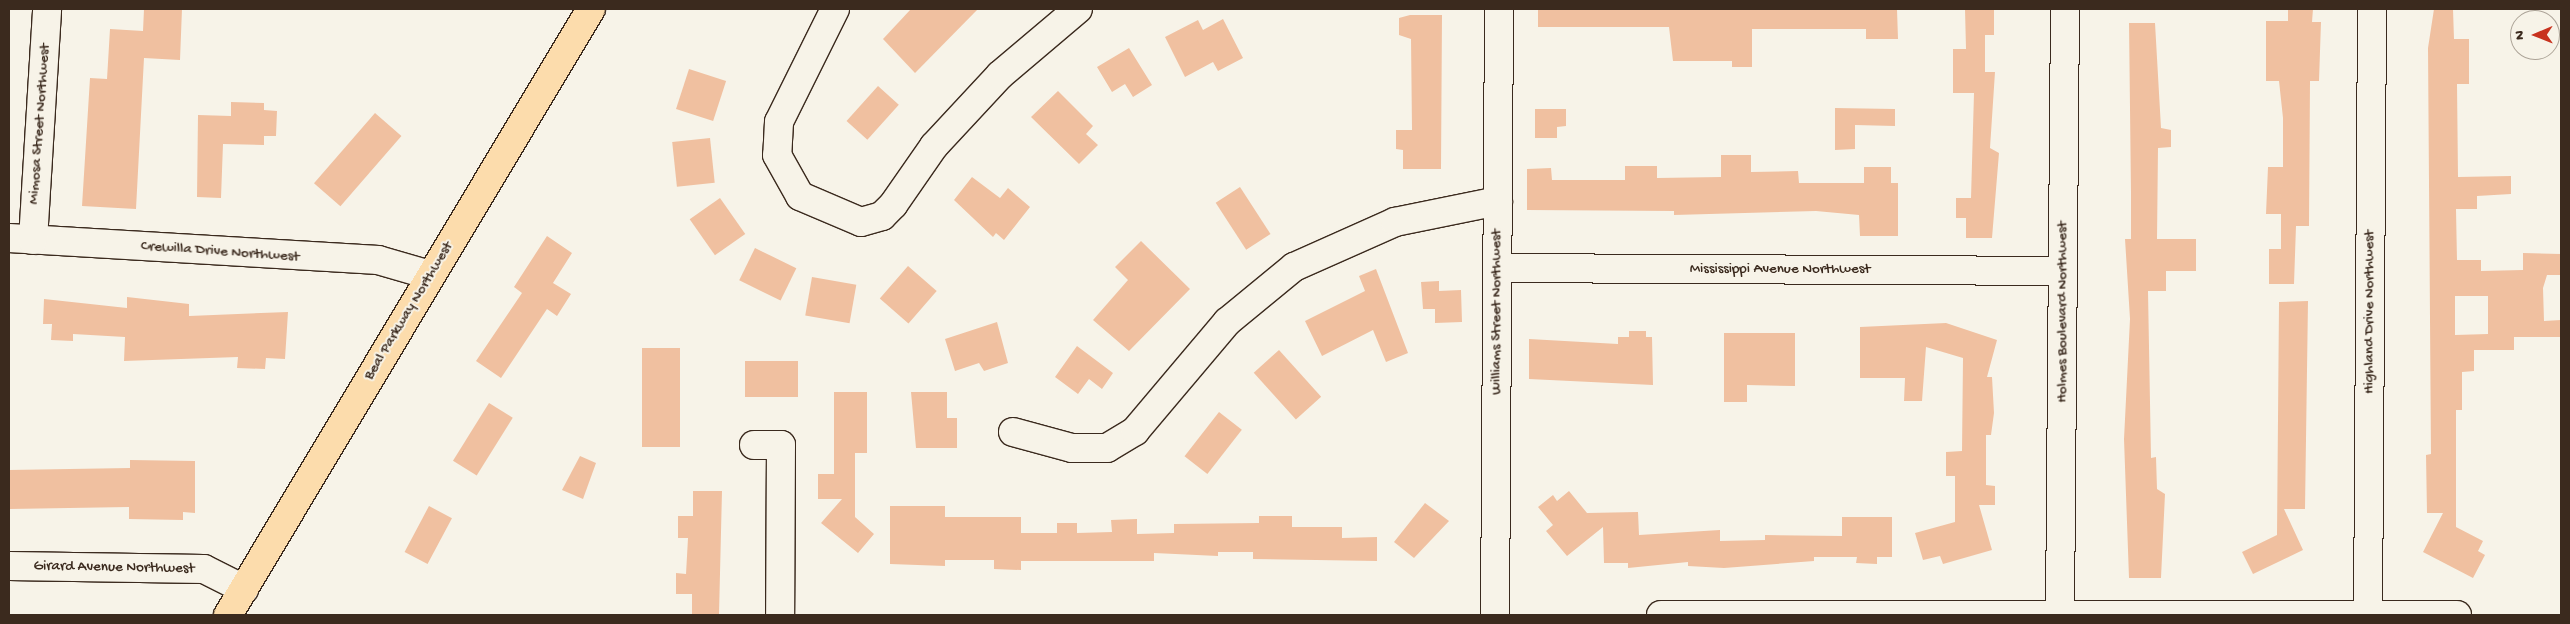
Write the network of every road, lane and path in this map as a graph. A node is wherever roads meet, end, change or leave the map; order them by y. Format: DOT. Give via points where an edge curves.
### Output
graph roads {
  1 [pos="48,9"];
  2 [pos="591,9"];
  3 [pos="835,9"];
  4 [pos="1078,9"];
  5 [pos="1499,9"];
  6 [pos="2065,9"];
  7 [pos="2372,9"];
  8 [pos="1498,202"];
  9 [pos="21,239"];
  10 [pos="1497,268"];
  11 [pos="2063,272"];
  12 [pos="430,276"];
  13 [pos="1013,432"];
  14 [pos="754,445"];
  15 [pos="9,566"];
  16 [pos="244,589"];
  17 [pos="2060,614"];
  18 [pos="228,615"];
  19 [pos="780,615"];
  20 [pos="1495,615"];
  21 [pos="1661,615"];
  22 [pos="1759,615"];
  23 [pos="2368,615"];
  24 [pos="2457,615"];
  1 -- 9 [label="street, Mimosa Street Northwest"];
  2 -- 12 [label="main road, Beal Parkway Northwest"];
  3 -- 4 [label="street" via="779,122 776,155 790,186 800,196 861,222 882,216 934,146 1000,75"];
  5 -- 8 [label="street, Williams Street Northwest"];
  6 -- 11 [label="street, Holmes Boulevard Northwest"];
  7 -- 23 [label="street, Highland Drive Northwest"];
  8 -- 10 [label="street, Williams Street Northwest"];
  8 -- 13 [label="street" via="1394,222 1294,267 1227,322 1135,431 1107,448 1072,448"];
  9 -- 12 [label="street, Crewilla Drive Northwest" via="378,260"];
  10 -- 11 [label="street, Mississippi Avenue Northwest"];
  10 -- 20 [label="street, Williams Street Northwest"];
  11 -- 17 [label="street, Holmes Boulevard Northwest"];
  12 -- 16 [label="main road, Beal Parkway Northwest"];
  14 -- 19 [label="street" via="781,445"];
  15 -- 16 [label="street, Girard Avenue Northwest" via="204,569"];
  16 -- 18 [label="main road, Beal Parkway Northwest"];
  17 -- 22 [label="street"];
  17 -- 23 [label="street"];
  21 -- 22 [label="street"];
  23 -- 24 [label="street"];
}
